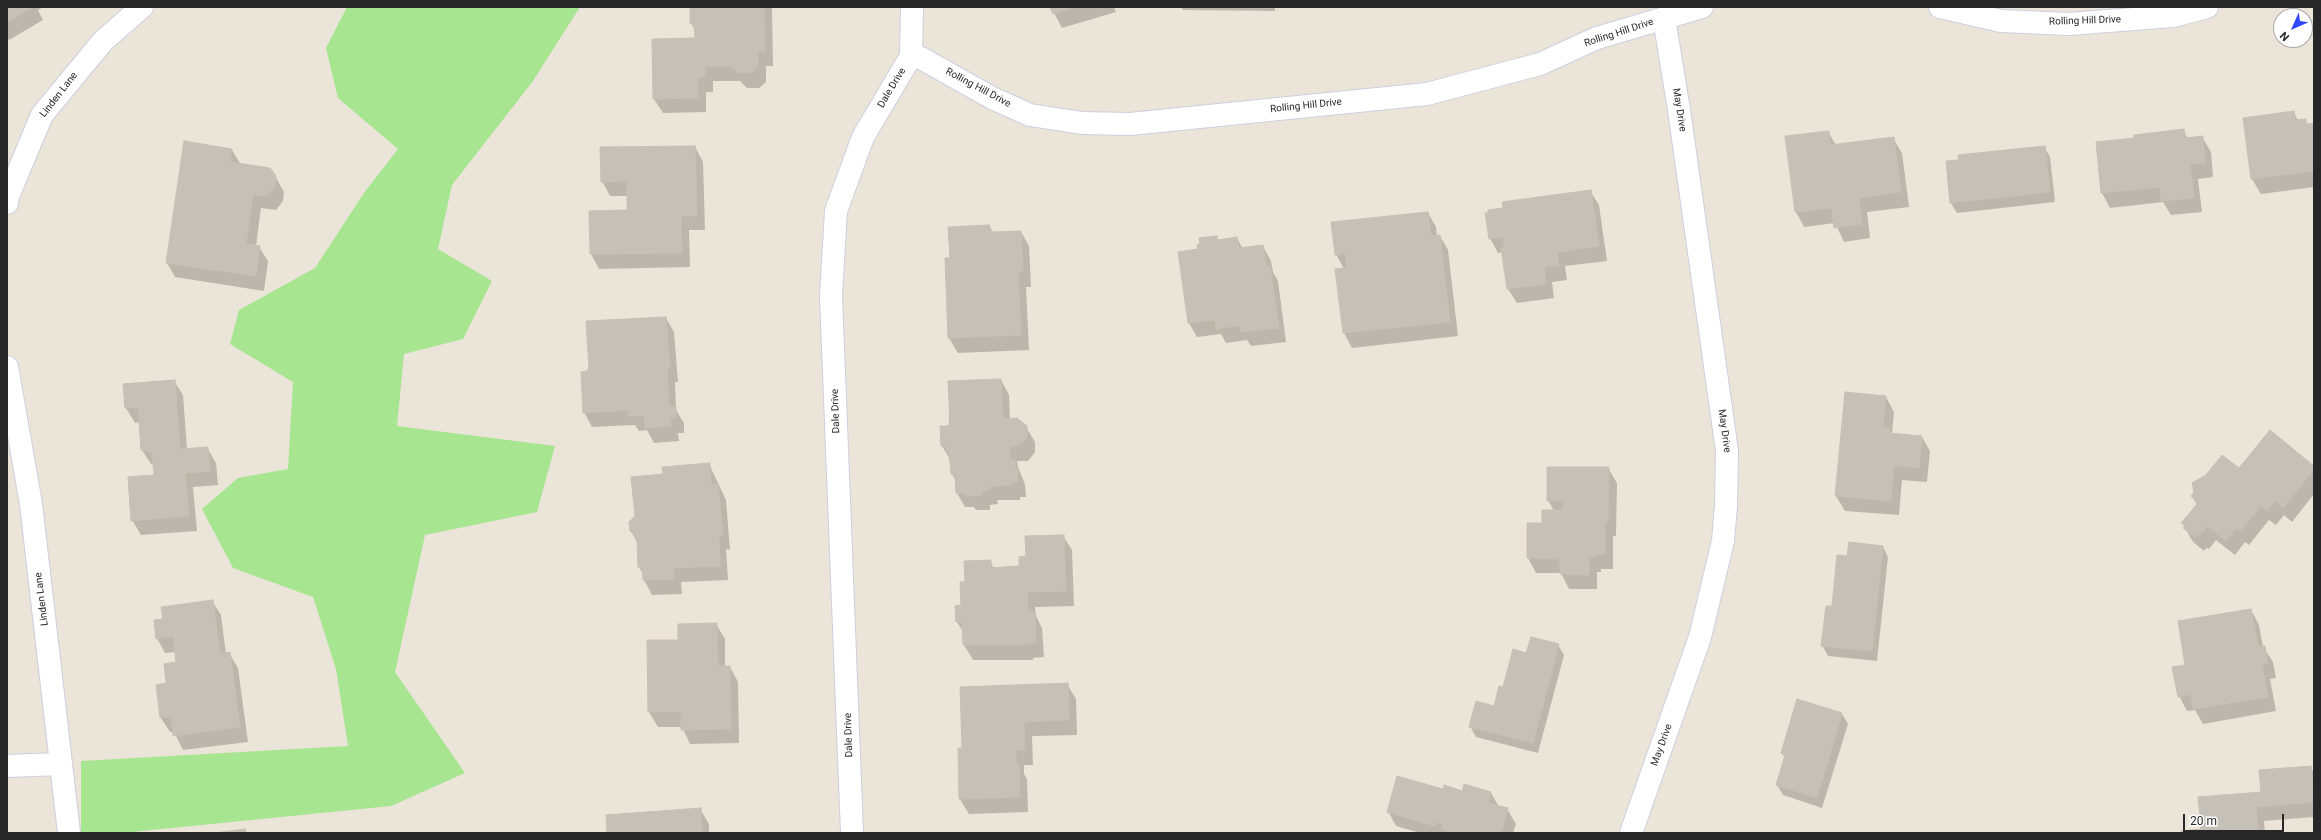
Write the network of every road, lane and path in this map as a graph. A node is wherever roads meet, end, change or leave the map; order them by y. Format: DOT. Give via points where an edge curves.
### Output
graph roads {
  1 [pos="142,7"];
  2 [pos="912,7"];
  3 [pos="1702,7"];
  4 [pos="1940,7"];
  5 [pos="2207,7"];
  6 [pos="1664,18"];
  7 [pos="911,56"];
  8 [pos="7,203"];
  9 [pos="7,367"];
  10 [pos="61,764"];
  11 [pos="7,766"];
  12 [pos="68,833"];
  13 [pos="852,833"];
  14 [pos="1631,833"];
  1 -- 8 [label="street, Linden Lane" via="103,41 42,115"];
  2 -- 7 [label="street, Dale Drive"];
  3 -- 6 [label="street, Rolling Hill Drive"];
  4 -- 5 [label="street, Rolling Hill Drive" via="2001,21 2070,24 2173,16"];
  6 -- 7 [label="street, Rolling Hill Drive" via="1597,38 1540,64 1426,94 1130,124 1082,123 1030,115 992,98 921,58"];
  6 -- 14 [label="street, May Drive" via="1727,450 1726,506 1723,541 1700,637"];
  7 -- 13 [label="street, Dale Drive" via="863,137 836,210 831,296"];
  9 -- 10 [label="street, Linden Lane" via="31,504"];
  10 -- 11 [label="street"];
  10 -- 12 [label="street, Linden Lane"];
}
